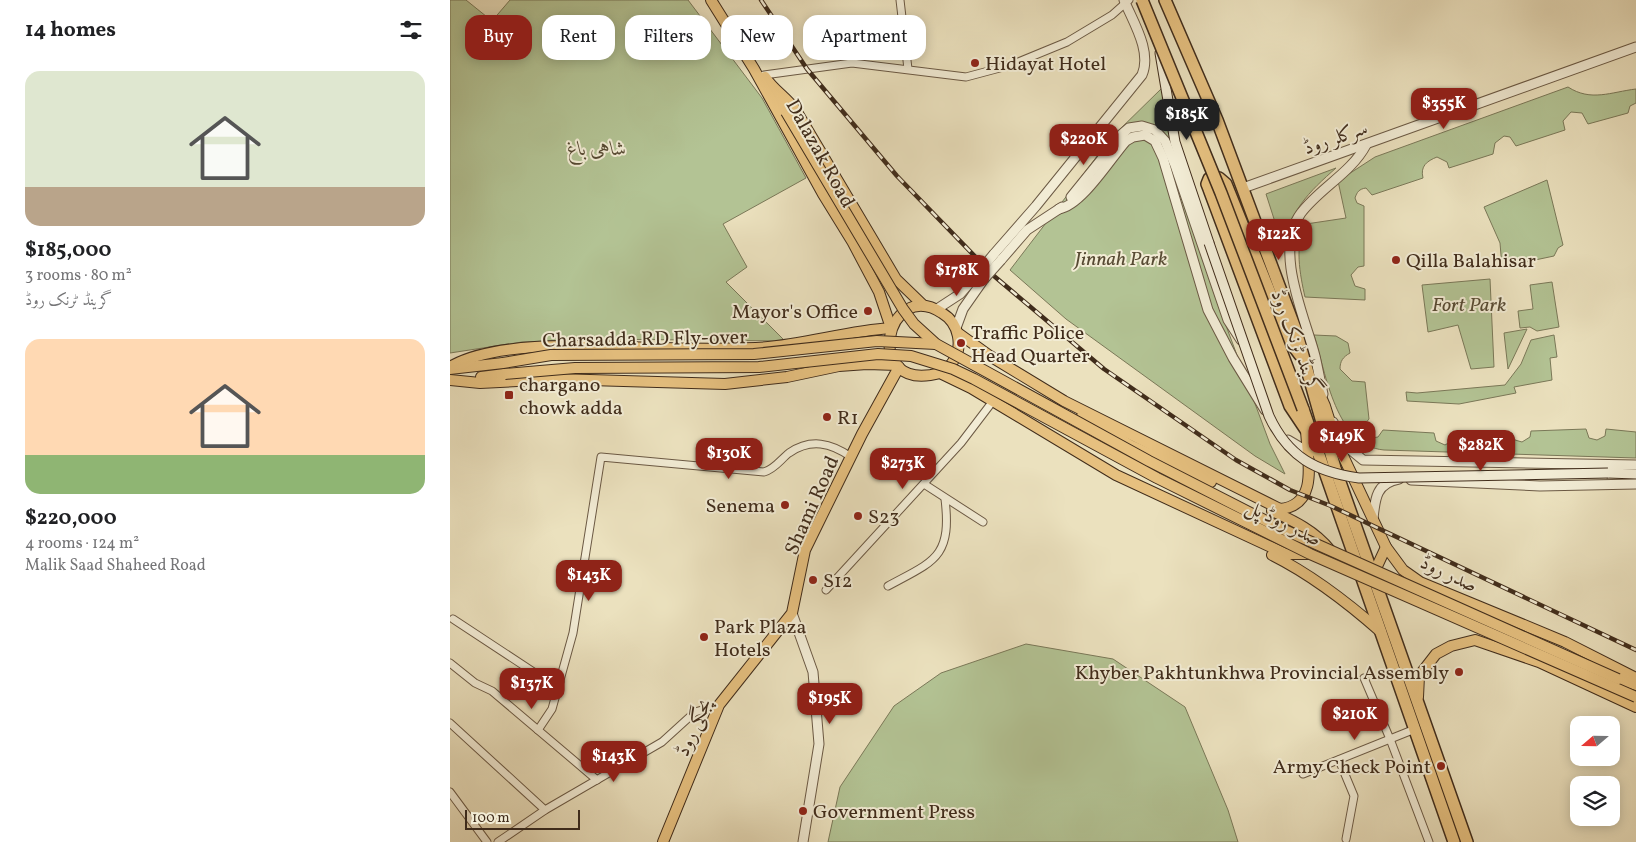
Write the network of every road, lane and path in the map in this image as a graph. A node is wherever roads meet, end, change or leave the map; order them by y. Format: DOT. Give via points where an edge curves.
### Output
graph roads {
  1 [pos="712,0"];
  2 [pos="718,0"];
  3 [pos="900,0"];
  4 [pos="1142,0"];
  5 [pos="1165,0"];
  6 [pos="1126,1"];
  7 [pos="1159,41"];
  8 [pos="1636,47"];
  9 [pos="908,69"];
  10 [pos="764,75"];
  11 [pos="771,87"];
  12 [pos="1366,145"];
  13 [pos="1243,188"];
  14 [pos="1059,209"];
  15 [pos="997,257"];
  16 [pos="981,276"];
  17 [pos="924,306"];
  18 [pos="936,309"];
  19 [pos="891,328"];
  20 [pos="957,331"];
  21 [pos="1242,340"];
  22 [pos="936,344"];
  23 [pos="926,360"];
  24 [pos="1306,362"];
  25 [pos="898,366"];
  26 [pos="450,368"];
  27 [pos="940,373"];
  28 [pos="450,380"];
  29 [pos="1031,381"];
  30 [pos="993,401"];
  31 [pos="1064,401"];
  32 [pos="1325,406"];
  33 [pos="1008,410"];
  34 [pos="1305,420"];
  35 [pos="1038,429"];
  36 [pos="1310,453"];
  37 [pos="851,457"];
  38 [pos="1636,465"];
  39 [pos="1636,474"];
  40 [pos="924,484"];
  41 [pos="1636,484"];
  42 [pos="946,499"];
  43 [pos="1373,519"];
  44 [pos="983,522"];
  45 [pos="1386,547"];
  46 [pos="1330,550"];
  47 [pos="1310,554"];
  48 [pos="1373,575"];
  49 [pos="888,586"];
  50 [pos="826,590"];
  51 [pos="792,613"];
  52 [pos="453,619"];
  53 [pos="1381,632"];
  54 [pos="450,663"];
  55 [pos="1364,678"];
  56 [pos="1636,678"];
  57 [pos="560,682"];
  58 [pos="1636,685"];
  59 [pos="1636,697"];
  60 [pos="1418,701"];
  61 [pos="719,705"];
  62 [pos="1636,706"];
  63 [pos="450,723"];
  64 [pos="1415,729"];
  65 [pos="538,730"];
  66 [pos="1390,739"];
  67 [pos="1339,760"];
  68 [pos="1303,774"];
  69 [pos="597,780"];
  70 [pos="450,792"];
  71 [pos="544,810"];
  72 [pos="1346,839"];
  73 [pos="487,842"];
  74 [pos="498,842"];
  75 [pos="664,842"];
  76 [pos="803,842"];
  77 [pos="1429,842"];
  78 [pos="1454,842"];
  79 [pos="1467,842"];
  1 -- 19 [label="main road, Dalazak Road" via="852,241 879,292"];
  2 -- 10 [label="main road, Dalazak Road"];
  3 -- 9 [label="street"];
  4 -- 7 [label="highway, گرینڈ ٹرنک روڈ, bridge"];
  5 -- 13 [label="highway, گرینڈ ٹرنک روڈ"];
  6 -- 9 [label="street" via="1112,16 1067,42 995,70 966,77"];
  6 -- 15 [label="street" via="1144,48 1146,64 1142,74"];
  7 -- 21 [label="street, bridge" via="1175,142"];
  7 -- 34 [label="highway, گرینڈ ٹرنک روڈ, bridge" via="1221,193"];
  8 -- 12 [label="street, سرکلر روڈ"];
  9 -- 10 [label="street" via="852,62"];
  10 -- 11 [label="main road, Dalazak Road"];
  11 -- 17 [label="main road, Dalazak Road" via="787,98 798,112 896,279"];
  11 -- 22 [label="main road, bridge" via="902,309"];
  12 -- 13 [label="street, سرکلر روڈ"];
  12 -- 32 [label="street" via="1359,158 1311,201 1294,223 1290,250 1292,280 1315,357"];
  13 -- 24 [label="highway, گرینڈ ٹرنک روڈ"];
  14 -- 15 [label="street" via="1027,230"];
  14 -- 21 [label="street" via="1129,128 1142,126 1155,130 1165,141 1175,165 1228,320"];
  14 -- 36 [label="street" via="1070,206 1126,141 1145,135 1155,141 1165,163 1196,274 1214,324 1281,432 1295,446"];
  15 -- 16 [label="street, bridge"];
  16 -- 18 [label="street"];
  16 -- 20 [label="street" via="963,309"];
  17 -- 18 [label="main road"];
  17 -- 19 [label="main road" via="899,316"];
  18 -- 20 [label="main road" via="948,316"];
  19 -- 25 [label="main road" via="890,354"];
  19 -- 26 [label="main road" via="755,348 529,348 463,359"];
  20 -- 27 [label="main road" via="958,349 952,363"];
  20 -- 29 [label="main road"];
  21 -- 39 [label="street, bridge" via="1274,428 1302,459 1330,473 1359,478"];
  22 -- 26 [label="main road, Charsadda RD Fly-over, bridge" via="877,341 754,354 551,355"];
  22 -- 46 [label="main road, صدر روڈ پل, bridge" via="1149,461"];
  23 -- 28 [label="main road, Charsadda RD Fly-over, bridge" via="878,354 759,367 575,368"];
  23 -- 47 [label="main road, صدر روڈ پل, bridge" via="974,379 1157,478"];
  24 -- 32 [label="main road, صدر روڈ"];
  24 -- 34 [label="highway" via="1289,340 1226,184 1219,178 1210,179 1207,184 1209,190 1290,406"];
  24 -- 48 [label="highway, گرینڈ ٹرنک روڈ" via="1335,468"];
  25 -- 27 [label="main road" via="911,375 926,377"];
  25 -- 28 [label="main road" via="839,366 725,384 556,379 480,383"];
  25 -- 37 [label="main road, Shami Road"];
  27 -- 30 [label="main road"];
  29 -- 31 [label="main road"];
  29 -- 33 [label="main road" via="1013,390"];
  30 -- 33 [label="main road"];
  30 -- 40 [label="street"];
  31 -- 36 [label="main road" via="1280,509 1300,499 1306,489"];
  31 -- 46 [label="main road" via="1130,445 1308,529"];
  32 -- 38 [label="street" via="1346,446 1363,460"];
  32 -- 43 [label="main road, صدر روڈ" via="1336,441"];
  33 -- 35 [label="main road"];
  34 -- 36 [label="main road"];
  34 -- 53 [label="highway, گرینڈ ٹرنک روڈ"];
  35 -- 47 [label="main road" via="1116,475 1286,554"];
  35 -- 53 [label="main road" via="1070,456 1296,566 1344,600"];
  37 -- 51 [label="main road, Shami Road" via="805,550"];
  37 -- 57 [label="street" via="838,448 815,443 789,453 771,470 764,472 601,456 574,633"];
  40 -- 42 [label="street"];
  40 -- 50 [label="street"];
  41 -- 43 [label="street" via="1540,486 1397,479 1384,483 1375,496"];
  42 -- 44 [label="street"];
  42 -- 49 [label="street" via="947,532 940,551 932,561"];
  43 -- 45 [label="main road, صدر روڈ"];
  45 -- 48 [label="main road"];
  45 -- 56 [label="main road, صدر روڈ" via="1403,570 1420,582 1565,642"];
  46 -- 58 [label="main road, صدر روڈ پل, bridge"];
  47 -- 59 [label="main road, صدر روڈ پل, bridge"];
  48 -- 60 [label="highway, گرینڈ ٹرنک روڈ"];
  51 -- 61 [label="main road, پجگی روڈ"];
  51 -- 76 [label="street" via="813,672 819,744"];
  52 -- 57 [label="street" via="538,675"];
  53 -- 64 [label="highway, گرینڈ ٹرنک روڈ"];
  54 -- 65 [label="street" via="475,683 492,690"];
  55 -- 66 [label="street"];
  57 -- 65 [label="street" via="552,709"];
  60 -- 62 [label="main road" via="1419,676 1436,654 1475,640 1539,662"];
  60 -- 79 [label="highway, گرینڈ ٹرنک روڈ"];
  61 -- 69 [label="street" via="695,712 662,742"];
  61 -- 75 [label="main road, پجگی روڈ"];
  63 -- 71 [label="street"];
  64 -- 66 [label="street"];
  64 -- 78 [label="highway, گرینڈ ٹرنک روڈ"];
  65 -- 69 [label="street"];
  66 -- 67 [label="street"];
  66 -- 77 [label="street"];
  67 -- 68 [label="street"];
  67 -- 72 [label="street" via="1354,796"];
  69 -- 71 [label="street"];
  70 -- 73 [label="street"];
  71 -- 74 [label="street"];
}
